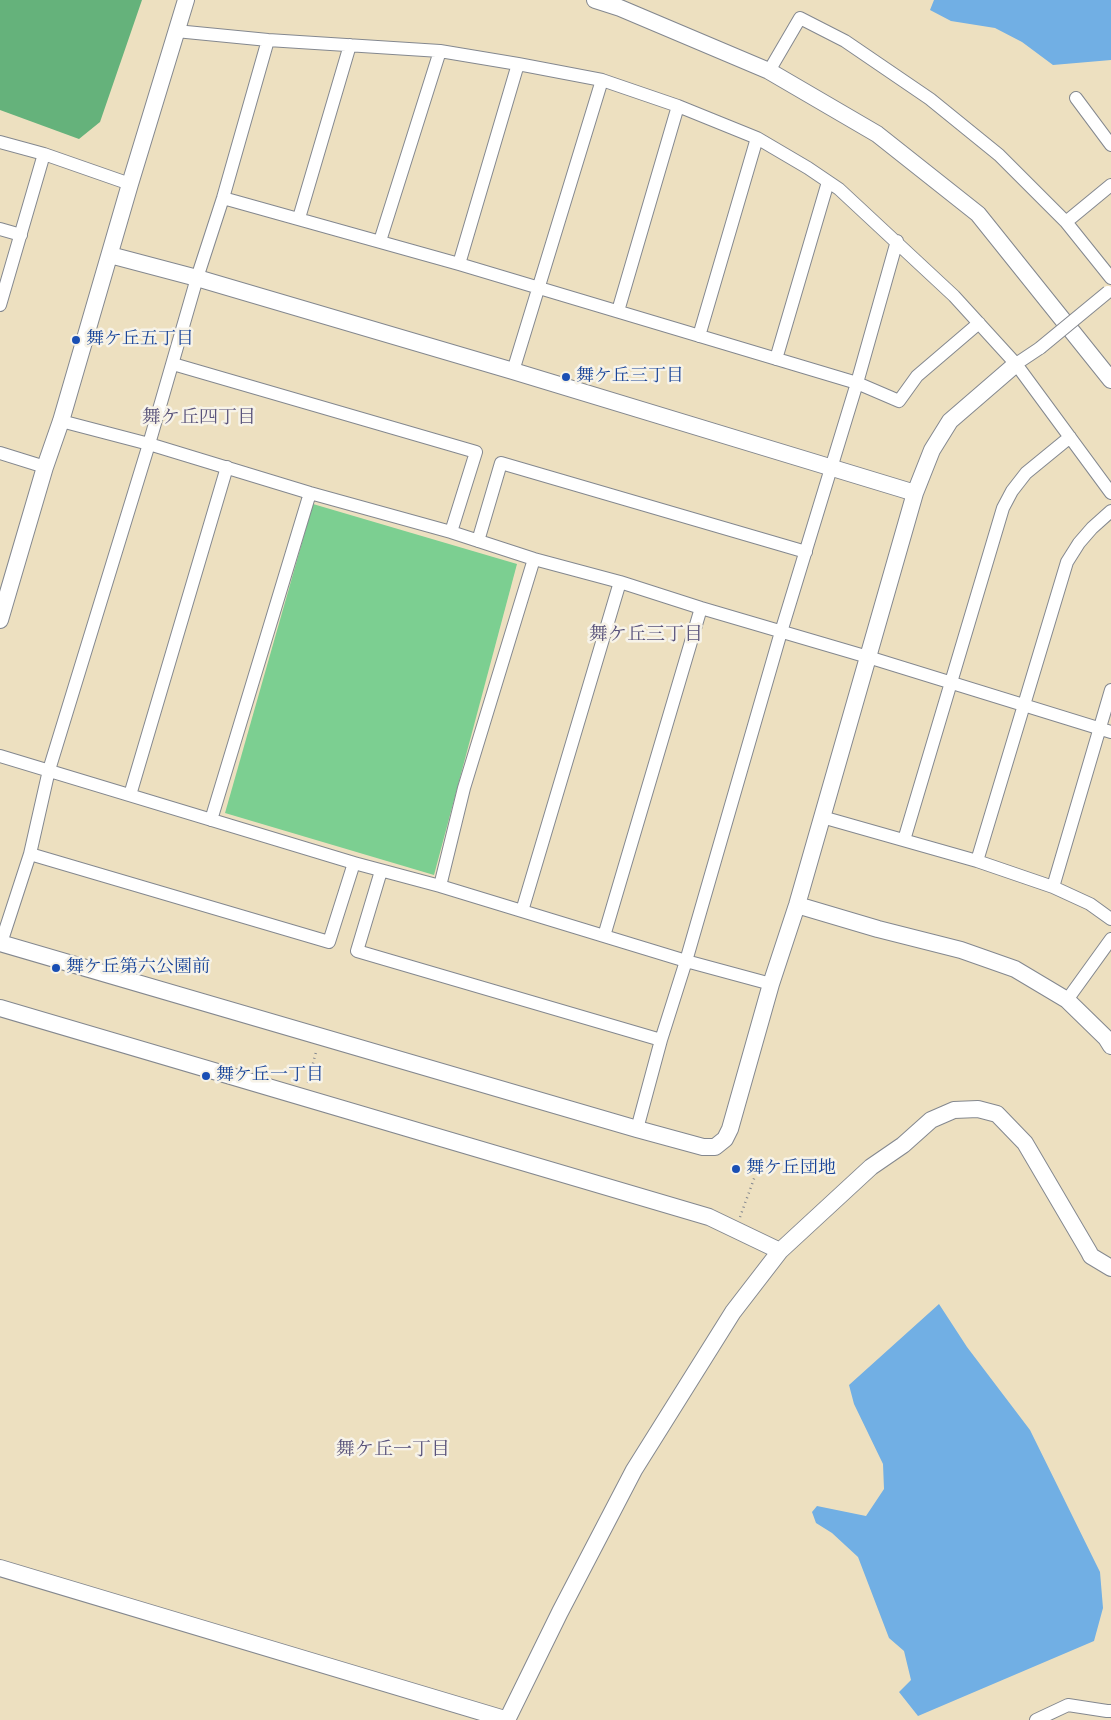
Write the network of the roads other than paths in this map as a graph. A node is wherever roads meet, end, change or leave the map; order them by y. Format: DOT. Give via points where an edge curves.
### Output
graph roads {
  1 [pos="186,0"];
  2 [pos="595,0"];
  3 [pos="176,31"];
  4 [pos="268,40"];
  5 [pos="350,45"];
  6 [pos="440,51"];
  7 [pos="518,64"];
  8 [pos="769,72"];
  9 [pos="602,80"];
  10 [pos="1076,98"];
  11 [pos="678,106"];
  12 [pos="757,138"];
  13 [pos="0,142"];
  14 [pos="1111,145"];
  15 [pos="44,154"];
  16 [pos="828,182"];
  17 [pos="130,184"];
  18 [pos="1111,186"];
  19 [pos="223,198"];
  20 [pos="299,218"];
  21 [pos="1066,222"];
  22 [pos="0,229"];
  23 [pos="22,236"];
  24 [pos="380,241"];
  25 [pos="897,241"];
  26 [pos="110,254"];
  27 [pos="459,264"];
  28 [pos="197,278"];
  29 [pos="1111,278"];
  30 [pos="539,288"];
  31 [pos="1110,291"];
  32 [pos="0,305"];
  33 [pos="618,311"];
  34 [pos="979,323"];
  35 [pos="699,336"];
  36 [pos="776,359"];
  37 [pos="173,364"];
  38 [pos="1016,364"];
  39 [pos="513,370"];
  40 [pos="1111,380"];
  41 [pos="857,383"];
  42 [pos="61,421"];
  43 [pos="1070,437"];
  44 [pos="149,444"];
  45 [pos="0,453"];
  46 [pos="45,468"];
  47 [pos="227,468"];
  48 [pos="831,468"];
  49 [pos="310,493"];
  50 [pos="1111,493"];
  51 [pos="915,494"];
  52 [pos="1111,511"];
  53 [pos="451,532"];
  54 [pos="478,541"];
  55 [pos="806,552"];
  56 [pos="534,560"];
  57 [pos="620,582"];
  58 [pos="701,608"];
  59 [pos="0,620"];
  60 [pos="782,632"];
  61 [pos="868,657"];
  62 [pos="950,682"];
  63 [pos="1111,690"];
  64 [pos="1024,706"];
  65 [pos="1105,730"];
  66 [pos="0,756"];
  67 [pos="49,770"];
  68 [pos="130,795"];
  69 [pos="822,817"];
  70 [pos="212,820"];
  71 [pos="904,840"];
  72 [pos="30,854"];
  73 [pos="977,861"];
  74 [pos="354,863"];
  75 [pos="381,871"];
  76 [pos="440,886"];
  77 [pos="1053,887"];
  78 [pos="797,905"];
  79 [pos="522,911"];
  80 [pos="1111,919"];
  81 [pos="604,936"];
  82 [pos="1111,939"];
  83 [pos="1,943"];
  84 [pos="686,961"];
  85 [pos="771,984"];
  86 [pos="1067,1000"];
  87 [pos="0,1008"];
  88 [pos="661,1040"];
  89 [pos="1111,1046"];
  90 [pos="637,1129"];
  91 [pos="780,1251"];
  92 [pos="1111,1268"];
  93 [pos="0,1568"];
  94 [pos="1111,1710"];
  95 [pos="508,1720"];
  96 [pos="1036,1720"];
  1 -- 3 [label="street"];
  2 -- 8 [label="street"];
  3 -- 4 [label="street"];
  3 -- 17 [label="street"];
  4 -- 5 [label="street"];
  4 -- 19 [label="street"];
  5 -- 6 [label="street"];
  5 -- 20 [label="street"];
  6 -- 7 [label="street"];
  6 -- 24 [label="street"];
  7 -- 9 [label="street"];
  7 -- 27 [label="street"];
  8 -- 21 [label="street" via="800,18 845,41 930,99 999,155"];
  8 -- 40 [label="street" via="876,134 978,214"];
  9 -- 11 [label="street"];
  9 -- 30 [label="street"];
  10 -- 14 [label="street"];
  11 -- 12 [label="street"];
  11 -- 33 [label="street"];
  12 -- 16 [label="street"];
  12 -- 35 [label="street"];
  13 -- 15 [label="street"];
  15 -- 17 [label="street"];
  15 -- 23 [label="street"];
  16 -- 25 [label="street"];
  16 -- 36 [label="street"];
  17 -- 26 [label="street"];
  18 -- 21 [label="street"];
  19 -- 20 [label="street"];
  19 -- 28 [label="street"];
  20 -- 24 [label="street"];
  21 -- 29 [label="street"];
  22 -- 23 [label="street"];
  23 -- 32 [label="street"];
  24 -- 27 [label="street"];
  25 -- 34 [label="street"];
  25 -- 41 [label="street"];
  26 -- 28 [label="street"];
  26 -- 42 [label="street"];
  27 -- 30 [label="street"];
  28 -- 37 [label="street"];
  28 -- 39 [label="street"];
  30 -- 33 [label="street"];
  30 -- 39 [label="street"];
  31 -- 38 [label="street, bridge"];
  33 -- 35 [label="street"];
  34 -- 38 [label="street"];
  34 -- 41 [label="street" via="917,376 899,401"];
  35 -- 36 [label="street"];
  36 -- 41 [label="street"];
  37 -- 44 [label="street"];
  37 -- 53 [label="street" via="476,452"];
  38 -- 43 [label="street"];
  38 -- 51 [label="street" via="950,421 932,450"];
  39 -- 48 [label="street"];
  41 -- 48 [label="street"];
  42 -- 44 [label="street"];
  42 -- 46 [label="street"];
  43 -- 50 [label="street"];
  43 -- 62 [label="street" via="1026,473 1003,508"];
  44 -- 47 [label="street"];
  44 -- 67 [label="street"];
  45 -- 46 [label="street"];
  46 -- 59 [label="street"];
  47 -- 49 [label="street"];
  47 -- 68 [label="street"];
  48 -- 51 [label="street"];
  48 -- 55 [label="street"];
  49 -- 53 [label="street"];
  49 -- 70 [label="street"];
  51 -- 61 [label="street"];
  52 -- 64 [label="street" via="1079,543 1067,562"];
  53 -- 54 [label="street"];
  54 -- 55 [label="street" via="501,463"];
  54 -- 56 [label="street"];
  55 -- 60 [label="street"];
  56 -- 57 [label="street"];
  56 -- 76 [label="street" via="464,788"];
  57 -- 58 [label="street"];
  57 -- 79 [label="street"];
  58 -- 60 [label="street"];
  58 -- 81 [label="street"];
  60 -- 61 [label="street"];
  60 -- 84 [label="street"];
  61 -- 62 [label="street"];
  61 -- 69 [label="street"];
  62 -- 64 [label="street"];
  62 -- 71 [label="street"];
  63 -- 65 [label="street"];
  64 -- 65 [label="street"];
  64 -- 73 [label="street"];
  65 -- 77 [label="street"];
  66 -- 67 [label="street"];
  67 -- 68 [label="street"];
  67 -- 72 [label="street"];
  68 -- 70 [label="street"];
  69 -- 71 [label="street"];
  69 -- 78 [label="street"];
  70 -- 74 [label="street"];
  71 -- 73 [label="street"];
  72 -- 74 [label="street" via="329,942"];
  72 -- 83 [label="street"];
  73 -- 77 [label="street"];
  74 -- 75 [label="street"];
  75 -- 76 [label="street"];
  75 -- 88 [label="street" via="357,951"];
  76 -- 79 [label="street"];
  77 -- 80 [label="street" via="1090,904"];
  78 -- 85 [label="street"];
  78 -- 86 [label="street" via="960,950 1014,970"];
  79 -- 81 [label="street"];
  81 -- 84 [label="street"];
  82 -- 86 [label="street"];
  83 -- 90 [label="street"];
  84 -- 85 [label="street"];
  84 -- 88 [label="street"];
  85 -- 90 [label="street" via="725,1139 715,1146 703,1147"];
  86 -- 89 [label="street"];
  87 -- 91 [label="street" via="709,1217"];
  88 -- 90 [label="street"];
  91 -- 92 [label="street" via="871,1167 931,1120 954,1110 978,1109 997,1114 1025,1143 1089,1252"];
  91 -- 95 [label="street" via="732,1312 634,1470"];
  93 -- 95 [label="street"];
  94 -- 96 [label="street" via="1068,1705"];
}
